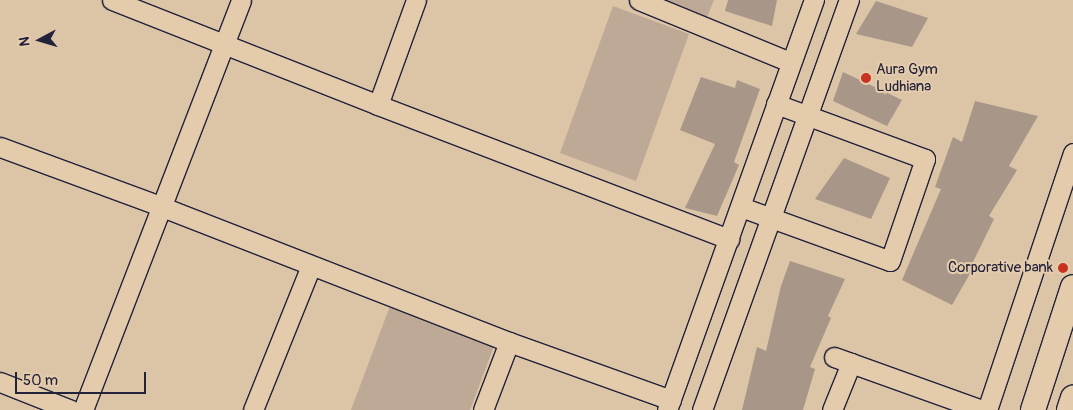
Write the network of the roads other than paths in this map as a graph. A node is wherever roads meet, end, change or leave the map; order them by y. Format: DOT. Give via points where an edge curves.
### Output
graph roads {
  1 [pos="112,0"];
  2 [pos="241,0"];
  3 [pos="416,0"];
  4 [pos="638,0"];
  5 [pos="814,0"];
  6 [pos="849,0"];
  7 [pos="224,45"];
  8 [pos="790,62"];
  9 [pos="776,104"];
  10 [pos="378,106"];
  11 [pos="808,116"];
  12 [pos="1,150"];
  13 [pos="1073,153"];
  14 [pos="160,206"];
  15 [pos="741,207"];
  16 [pos="770,218"];
  17 [pos="729,239"];
  18 [pos="311,266"];
  19 [pos="1073,287"];
  20 [pos="509,342"];
  21 [pos="0,382"];
  22 [pos="1073,398"];
  23 [pos="669,405"];
  24 [pos="952,405"];
  25 [pos="71,410"];
  26 [pos="83,410"];
  27 [pos="253,410"];
  28 [pos="483,410"];
  29 [pos="702,410"];
  30 [pos="832,410"];
  31 [pos="982,410"];
  32 [pos="986,410"];
  33 [pos="1033,410"];
  34 [pos="1069,410"];
  1 -- 7 [label="street"];
  2 -- 7 [label="street"];
  3 -- 10 [label="street"];
  4 -- 8 [label="street"];
  5 -- 8 [label="street"];
  6 -- 11 [label="street"];
  7 -- 10 [label="street"];
  7 -- 14 [label="street"];
  8 -- 9 [label="street"];
  9 -- 11 [label="street"];
  9 -- 15 [label="street"];
  10 -- 17 [label="street"];
  11 -- 16 [label="street"];
  11 -- 16 [label="street" via="924,159 890,261"];
  12 -- 14 [label="street"];
  13 -- 32 [label="street"];
  14 -- 18 [label="street"];
  14 -- 26 [label="street"];
  15 -- 16 [label="street"];
  15 -- 17 [label="street"];
  16 -- 29 [label="street"];
  17 -- 23 [label="street"];
  18 -- 20 [label="street"];
  18 -- 27 [label="street"];
  19 -- 33 [label="main road"];
  20 -- 23 [label="street"];
  20 -- 28 [label="street"];
  21 -- 25 [label="street"];
  22 -- 34 [label="main road"];
  24 -- 30 [label="street" via="842,360"];
  24 -- 31 [label="street"];
}
